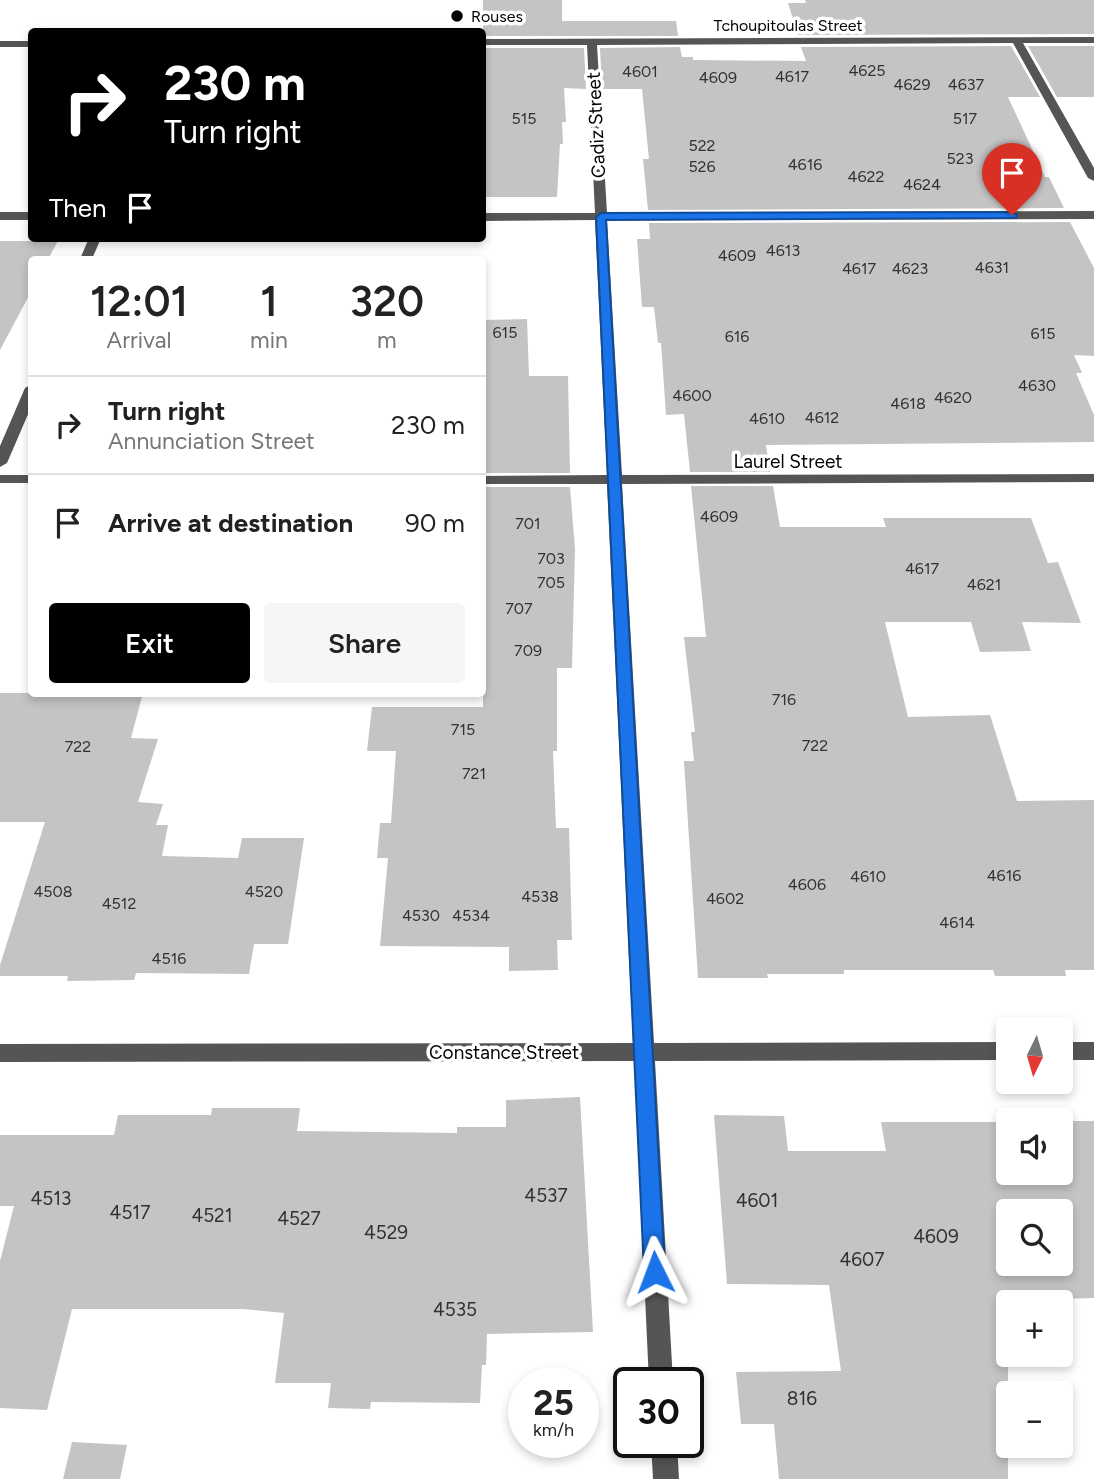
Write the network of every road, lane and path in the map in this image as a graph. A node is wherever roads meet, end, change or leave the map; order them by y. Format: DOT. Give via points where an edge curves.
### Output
graph roads {
  1 [pos="1094,40"];
  2 [pos="592,41"];
  3 [pos="1017,41"];
  4 [pos="486,42"];
  5 [pos="0,44"];
  6 [pos="28,44"];
  7 [pos="1094,178"];
  8 [pos="1094,215"];
  9 [pos="0,216"];
  10 [pos="28,216"];
  11 [pos="486,216"];
  12 [pos="601,217"];
  13 [pos="28,397"];
  14 [pos="0,463"];
  15 [pos="1094,478"];
  16 [pos="0,479"];
  17 [pos="28,479"];
  18 [pos="486,480"];
  19 [pos="614,481"];
  20 [pos="996,1051"];
  21 [pos="1073,1051"];
  22 [pos="1094,1051"];
  23 [pos="643,1052"];
  24 [pos="0,1053"];
  25 [pos="660,1367"];
  26 [pos="665,1458"];
  27 [pos="666,1479"];
  1 -- 3 [label="street, Tchoupitoulas Street"];
  2 -- 3 [label="street, Tchoupitoulas Street"];
  2 -- 4 [label="street, Tchoupitoulas Street"];
  2 -- 12 [label="street, Cadiz Street"];
  3 -- 7 [label="street"];
  5 -- 6 [label="street"];
  8 -- 12 [label="street"];
  9 -- 10 [label="street"];
  11 -- 12 [label="street"];
  12 -- 19 [label="street, Cadiz Street"];
  13 -- 14 [label="street"];
  15 -- 19 [label="street, Laurel Street"];
  16 -- 17 [label="street"];
  18 -- 19 [label="street, Laurel Street"];
  19 -- 23 [label="street, Cadiz Street"];
  20 -- 23 [label="street, Constance Street"];
  21 -- 22 [label="street"];
  23 -- 24 [label="street, Constance Street"];
  23 -- 25 [label="street, Cadiz Street"];
  26 -- 27 [label="street"];
}
